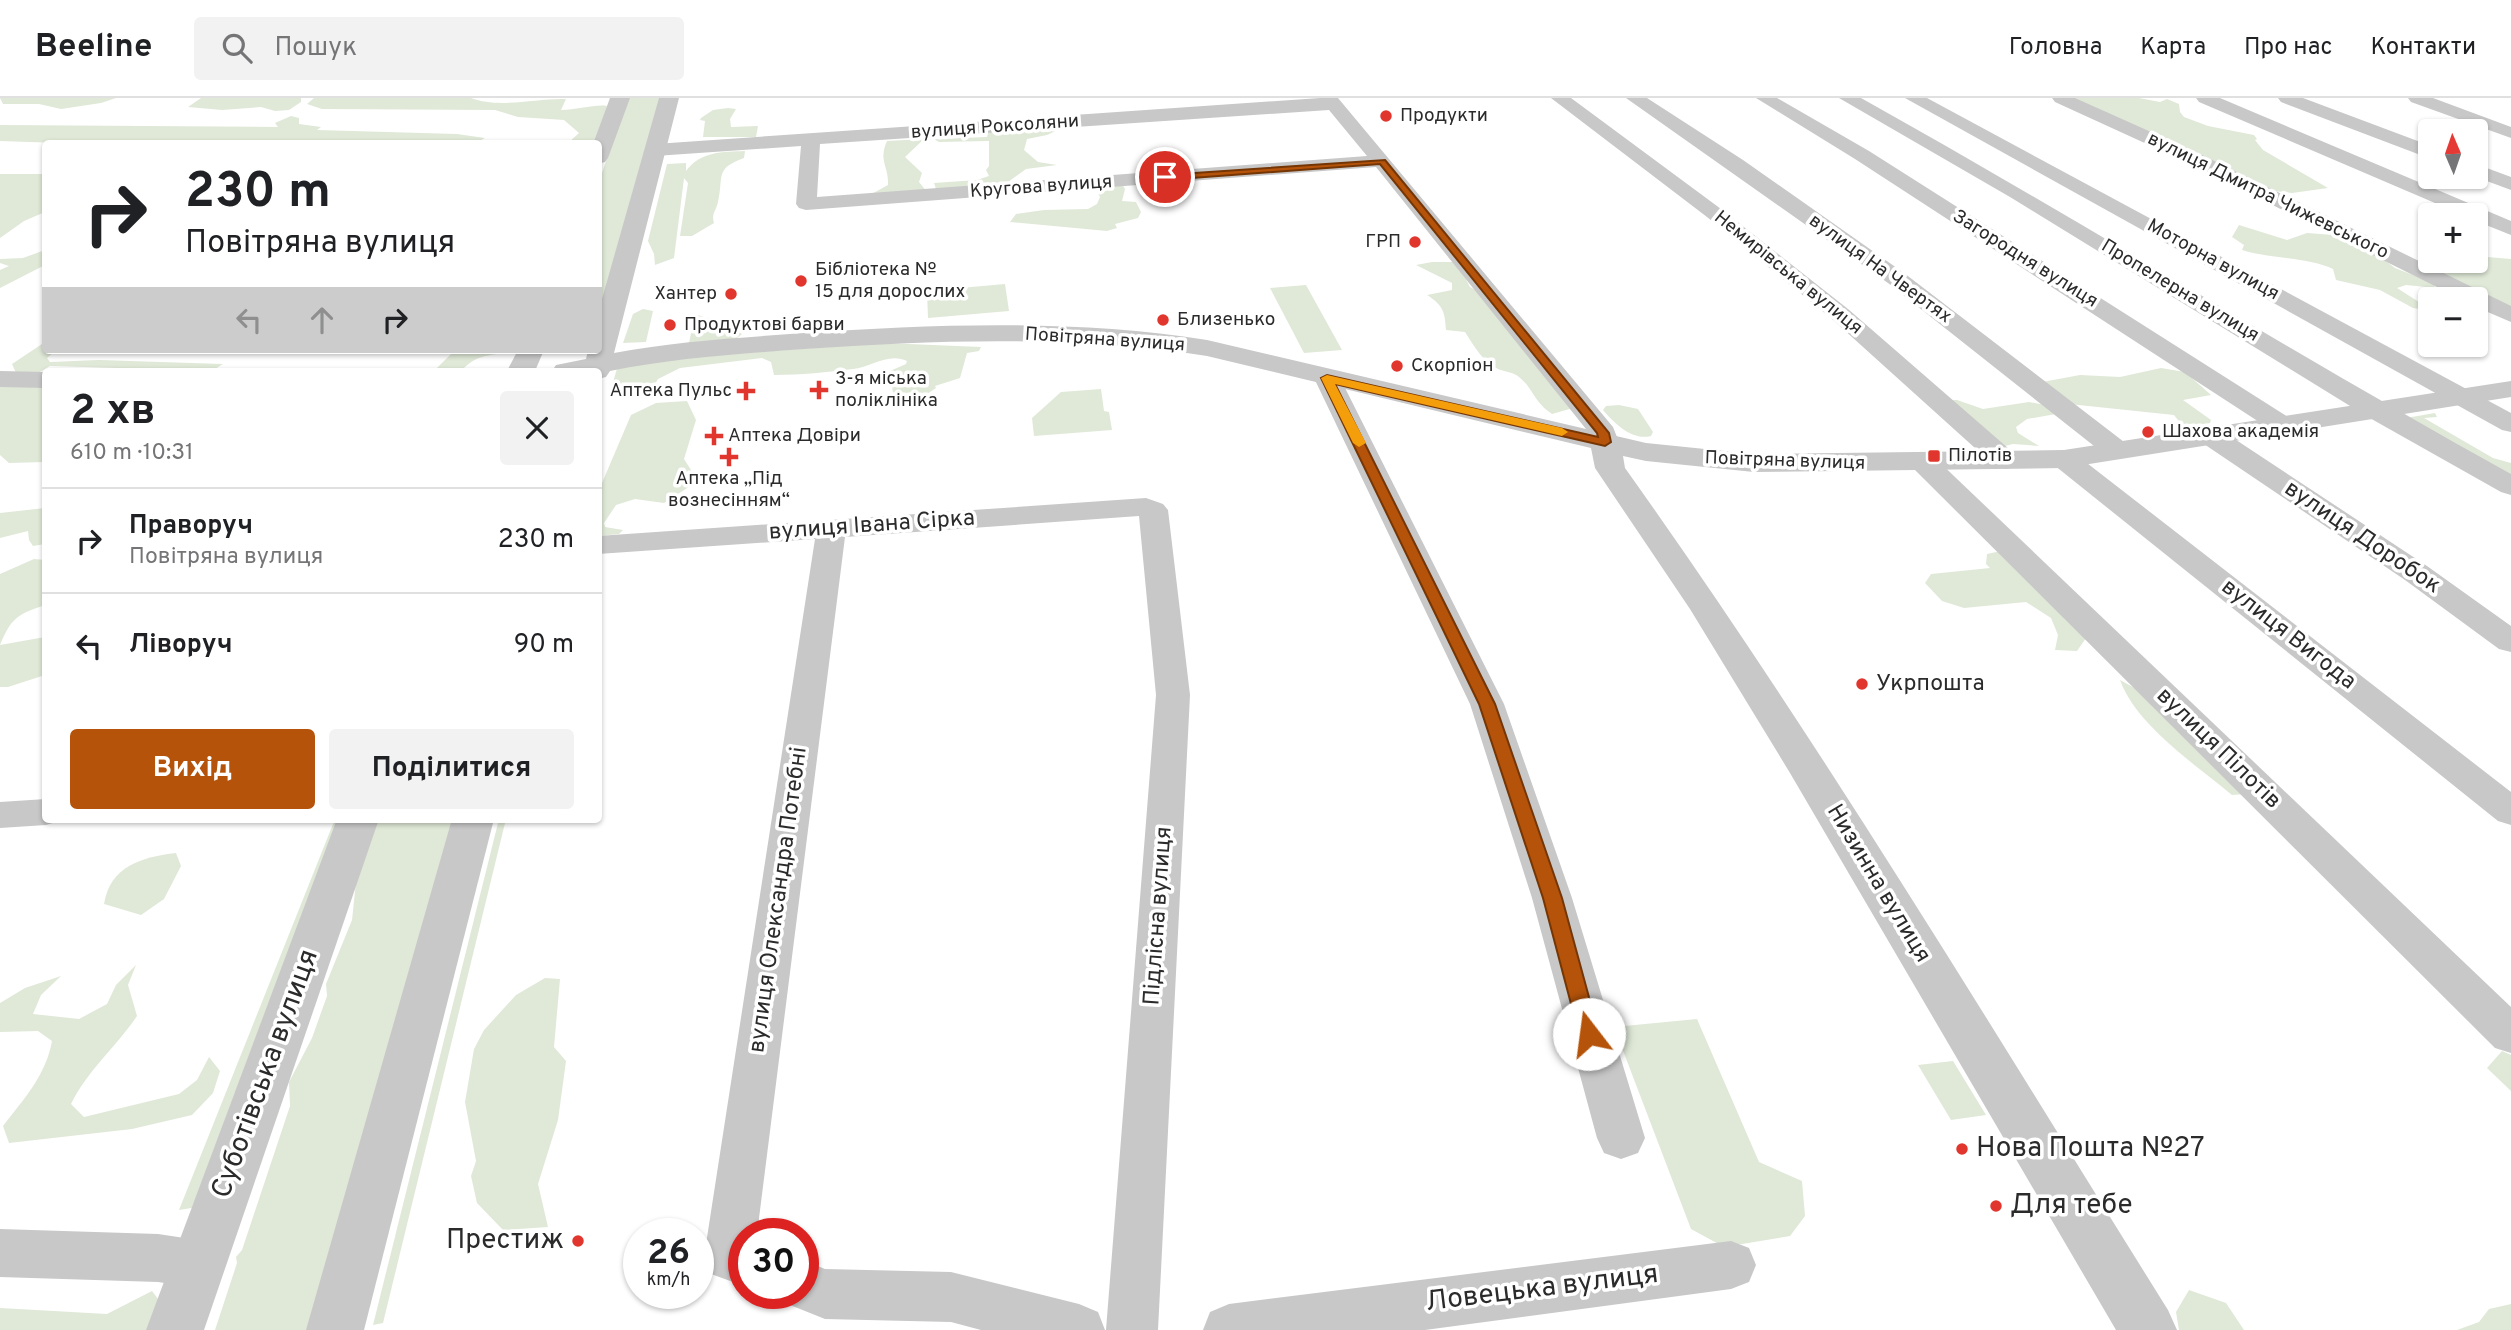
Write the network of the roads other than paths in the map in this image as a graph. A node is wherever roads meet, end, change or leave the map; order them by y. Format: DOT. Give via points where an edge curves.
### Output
graph roads {
  1 [pos="620,98"];
  2 [pos="669,98"];
  3 [pos="1560,98"];
  4 [pos="1635,98"];
  5 [pos="1765,98"];
  6 [pos="1848,98"];
  7 [pos="1914,98"];
  8 [pos="2061,98"];
  9 [pos="2205,98"];
  10 [pos="2287,98"];
  11 [pos="2417,98"];
  12 [pos="1332,101"];
  13 [pos="2511,133"];
  14 [pos="811,140"];
  15 [pos="602,147"];
  16 [pos="2418,148"];
  17 [pos="655,150"];
  18 [pos="1382,161"];
  19 [pos="2488,175"];
  20 [pos="2511,184"];
  21 [pos="2511,229"];
  22 [pos="2511,315"];
  23 [pos="602,353"];
  24 [pos="598,368"];
  25 [pos="1327,378"];
  26 [pos="0,379"];
  27 [pos="42,380"];
  28 [pos="2511,389"];
  29 [pos="2462,396"];
  30 [pos="2377,411"];
  31 [pos="2511,424"];
  32 [pos="2283,425"];
  33 [pos="2211,436"];
  34 [pos="1605,442"];
  35 [pos="2118,451"];
  36 [pos="2064,459"];
  37 [pos="2006,461"];
  38 [pos="1924,463"];
  39 [pos="2511,486"];
  40 [pos="1146,507"];
  41 [pos="831,529"];
  42 [pos="602,545"];
  43 [pos="2511,642"];
  44 [pos="42,812"];
  45 [pos="2511,812"];
  46 [pos="0,815"];
  47 [pos="357,823"];
  48 [pos="472,823"];
  49 [pos="2511,1035"];
  50 [pos="1621,1138"];
  51 [pos="734,1218"];
  52 [pos="0,1253"];
  53 [pos="198,1264"];
  54 [pos="1731,1265"];
  55 [pos="819,1292"];
  56 [pos="175,1330"];
  57 [pos="335,1330"];
  58 [pos="1079,1330"];
  59 [pos="1132,1330"];
  60 [pos="1229,1330"];
  61 [pos="2148,1330"];
  1 -- 15 [label="street"];
  2 -- 17 [label="street"];
  3 -- 37 [label="street, Немирівська вулиця" via="1808,289"];
  4 -- 35 [label="street, вулиця На Чвертях" via="1896,278"];
  5 -- 32 [label="street, Загородня вулиця" via="1862,155"];
  6 -- 30 [label="street, Пропелерна вулиця" via="2017,192"];
  7 -- 29 [label="street, Моторна вулиця"];
  8 -- 22 [label="street, вулиця Дмитра Чижевського"];
  9 -- 21 [label="street"];
  10 -- 16 [label="street"];
  11 -- 13 [label="street"];
  12 -- 14 [label="street, вулиця Роксоляни"];
  12 -- 18 [label="street"];
  14 -- 17 [label="street, вулиця Роксоляни"];
  14 -- 18 [label="street, Кругова вулиця" via="806,204"];
  17 -- 23 [label="street"];
  18 -- 34 [label="street" via="1603,433"];
  19 -- 20 [label="street"];
  24 -- 25 [label="street, Повітряна вулиця" via="668,351 907,334 1023,335 1179,343"];
  25 -- 34 [label="street, Повітряна вулиця"];
  25 -- 50 [label="street" via="1487,704 1552,898"];
  26 -- 27 [label="street"];
  28 -- 29 [label="street, Повітряна вулиця"];
  29 -- 30 [label="street, Повітряна вулиця"];
  29 -- 31 [label="street, Моторна вулиця"];
  30 -- 32 [label="street, Повітряна вулиця"];
  30 -- 39 [label="street, Пропелерна вулиця"];
  32 -- 33 [label="street, Повітряна вулиця"];
  33 -- 35 [label="street, Повітряна вулиця"];
  33 -- 43 [label="street, вулиця Доробок"];
  34 -- 38 [label="street, Повітряна вулиця" via="1646,452 1754,464"];
  34 -- 61 [label="street, Низинна вулиця" via="1610,468 1708,609 1810,771"];
  35 -- 36 [label="street, Повітряна вулиця"];
  36 -- 37 [label="street, Повітряна вулиця"];
  36 -- 45 [label="street, вулиця Вигода"];
  37 -- 38 [label="street, Повітряна вулиця"];
  38 -- 49 [label="street, вулиця Пілотів"];
  40 -- 41 [label="street, вулиця Івана Сірка"];
  40 -- 59 [label="street, Підлісна вулиця" via="1153,510 1173,695"];
  41 -- 42 [label="street, вулиця Івана Сірка"];
  41 -- 51 [label="street, вулиця Олександра Потебні"];
  44 -- 46 [label="street"];
  47 -- 53 [label="street, Суботівська вулиця"];
  48 -- 57 [label="street"];
  52 -- 53 [label="street" via="159,1258"];
  53 -- 56 [label="street, Суботівська вулиця"];
  54 -- 60 [label="street, Ловецька вулиця"];
  55 -- 58 [label="street" via="951,1297"];
}
